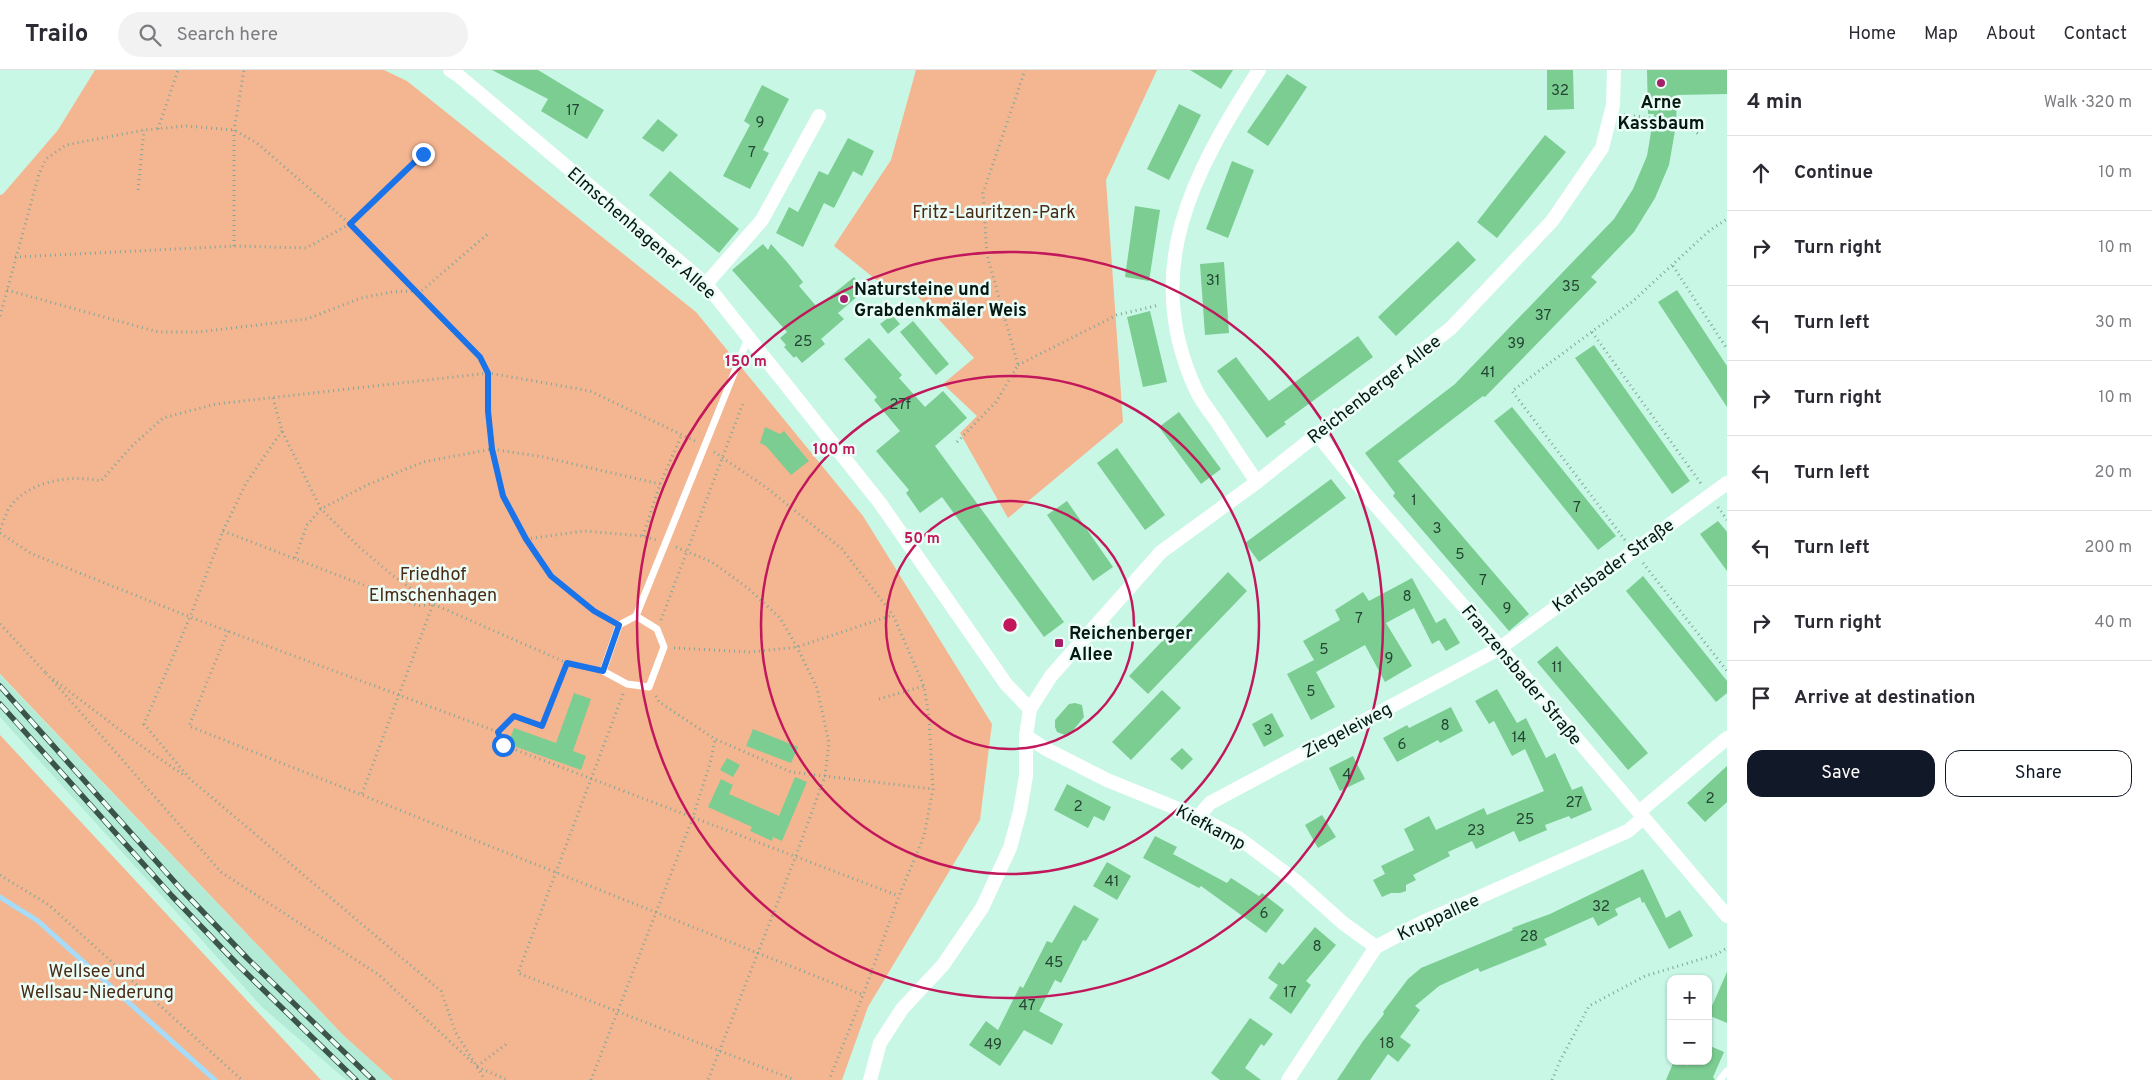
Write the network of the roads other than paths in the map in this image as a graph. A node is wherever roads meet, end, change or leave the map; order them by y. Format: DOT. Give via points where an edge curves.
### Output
graph roads {
  1 [pos="1259,70"];
  2 [pos="1614,70"];
  3 [pos="457,72"];
  4 [pos="819,116"];
  5 [pos="706,284"];
  6 [pos="749,336"];
  7 [pos="1317,434"];
  8 [pos="1257,482"];
  9 [pos="1727,483"];
  10 [pos="636,616"];
  11 [pos="1500,648"];
  12 [pos="1030,709"];
  13 [pos="1026,736"];
  14 [pos="1727,738"];
  15 [pos="1641,815"];
  16 [pos="1198,818"];
  17 [pos="1727,916"];
  18 [pos="1376,947"];
  19 [pos="1727,1071"];
  20 [pos="870,1080"];
  21 [pos="1288,1080"];
  22 [pos="1720,1080"];
  1 -- 8 [label="street" via="1222,128 1181,220 1173,258 1171,302 1179,347 1197,392"];
  2 -- 7 [label="street, Reichenberger Allee" via="1613,105 1602,148 1552,221 1451,328"];
  3 -- 5 [label="street, Elmschenhagener Allee"];
  4 -- 5 [label="street" via="762,220"];
  5 -- 6 [label="street, Elmschenhagener Allee"];
  6 -- 10 [label="lane"];
  6 -- 12 [label="street, Elmschenhagener Allee" via="880,503 1006,684"];
  7 -- 8 [label="street, Reichenberger Allee"];
  7 -- 11 [label="street, Franzensbader Straße"];
  8 -- 12 [label="street, Reichenberger Allee" via="1162,552 1051,676"];
  9 -- 11 [label="street, Karlsbader Straße"];
  10 -- 10 [label="lane" via="619,625 603,671 627,684 649,687 664,648 657,630"];
  11 -- 15 [label="street, Franzensbader Straße"];
  11 -- 16 [label="street, Ziegeleiweg" via="1210,803"];
  12 -- 13 [label="street"];
  13 -- 16 [label="street, Kiefkamp" via="1106,780"];
  13 -- 20 [label="street" via="1026,776 1010,848 977,916 943,965 902,1009 880,1043"];
  14 -- 15 [label="street, Kruppallee"];
  15 -- 17 [label="street, Franzensbader Straße"];
  15 -- 18 [label="street, Kruppallee" via="1628,831 1421,923"];
  16 -- 18 [label="street, Kiefkamp" via="1240,839"];
  18 -- 21 [label="street, Kruppallee"];
  19 -- 22 [label="lane"];
}
